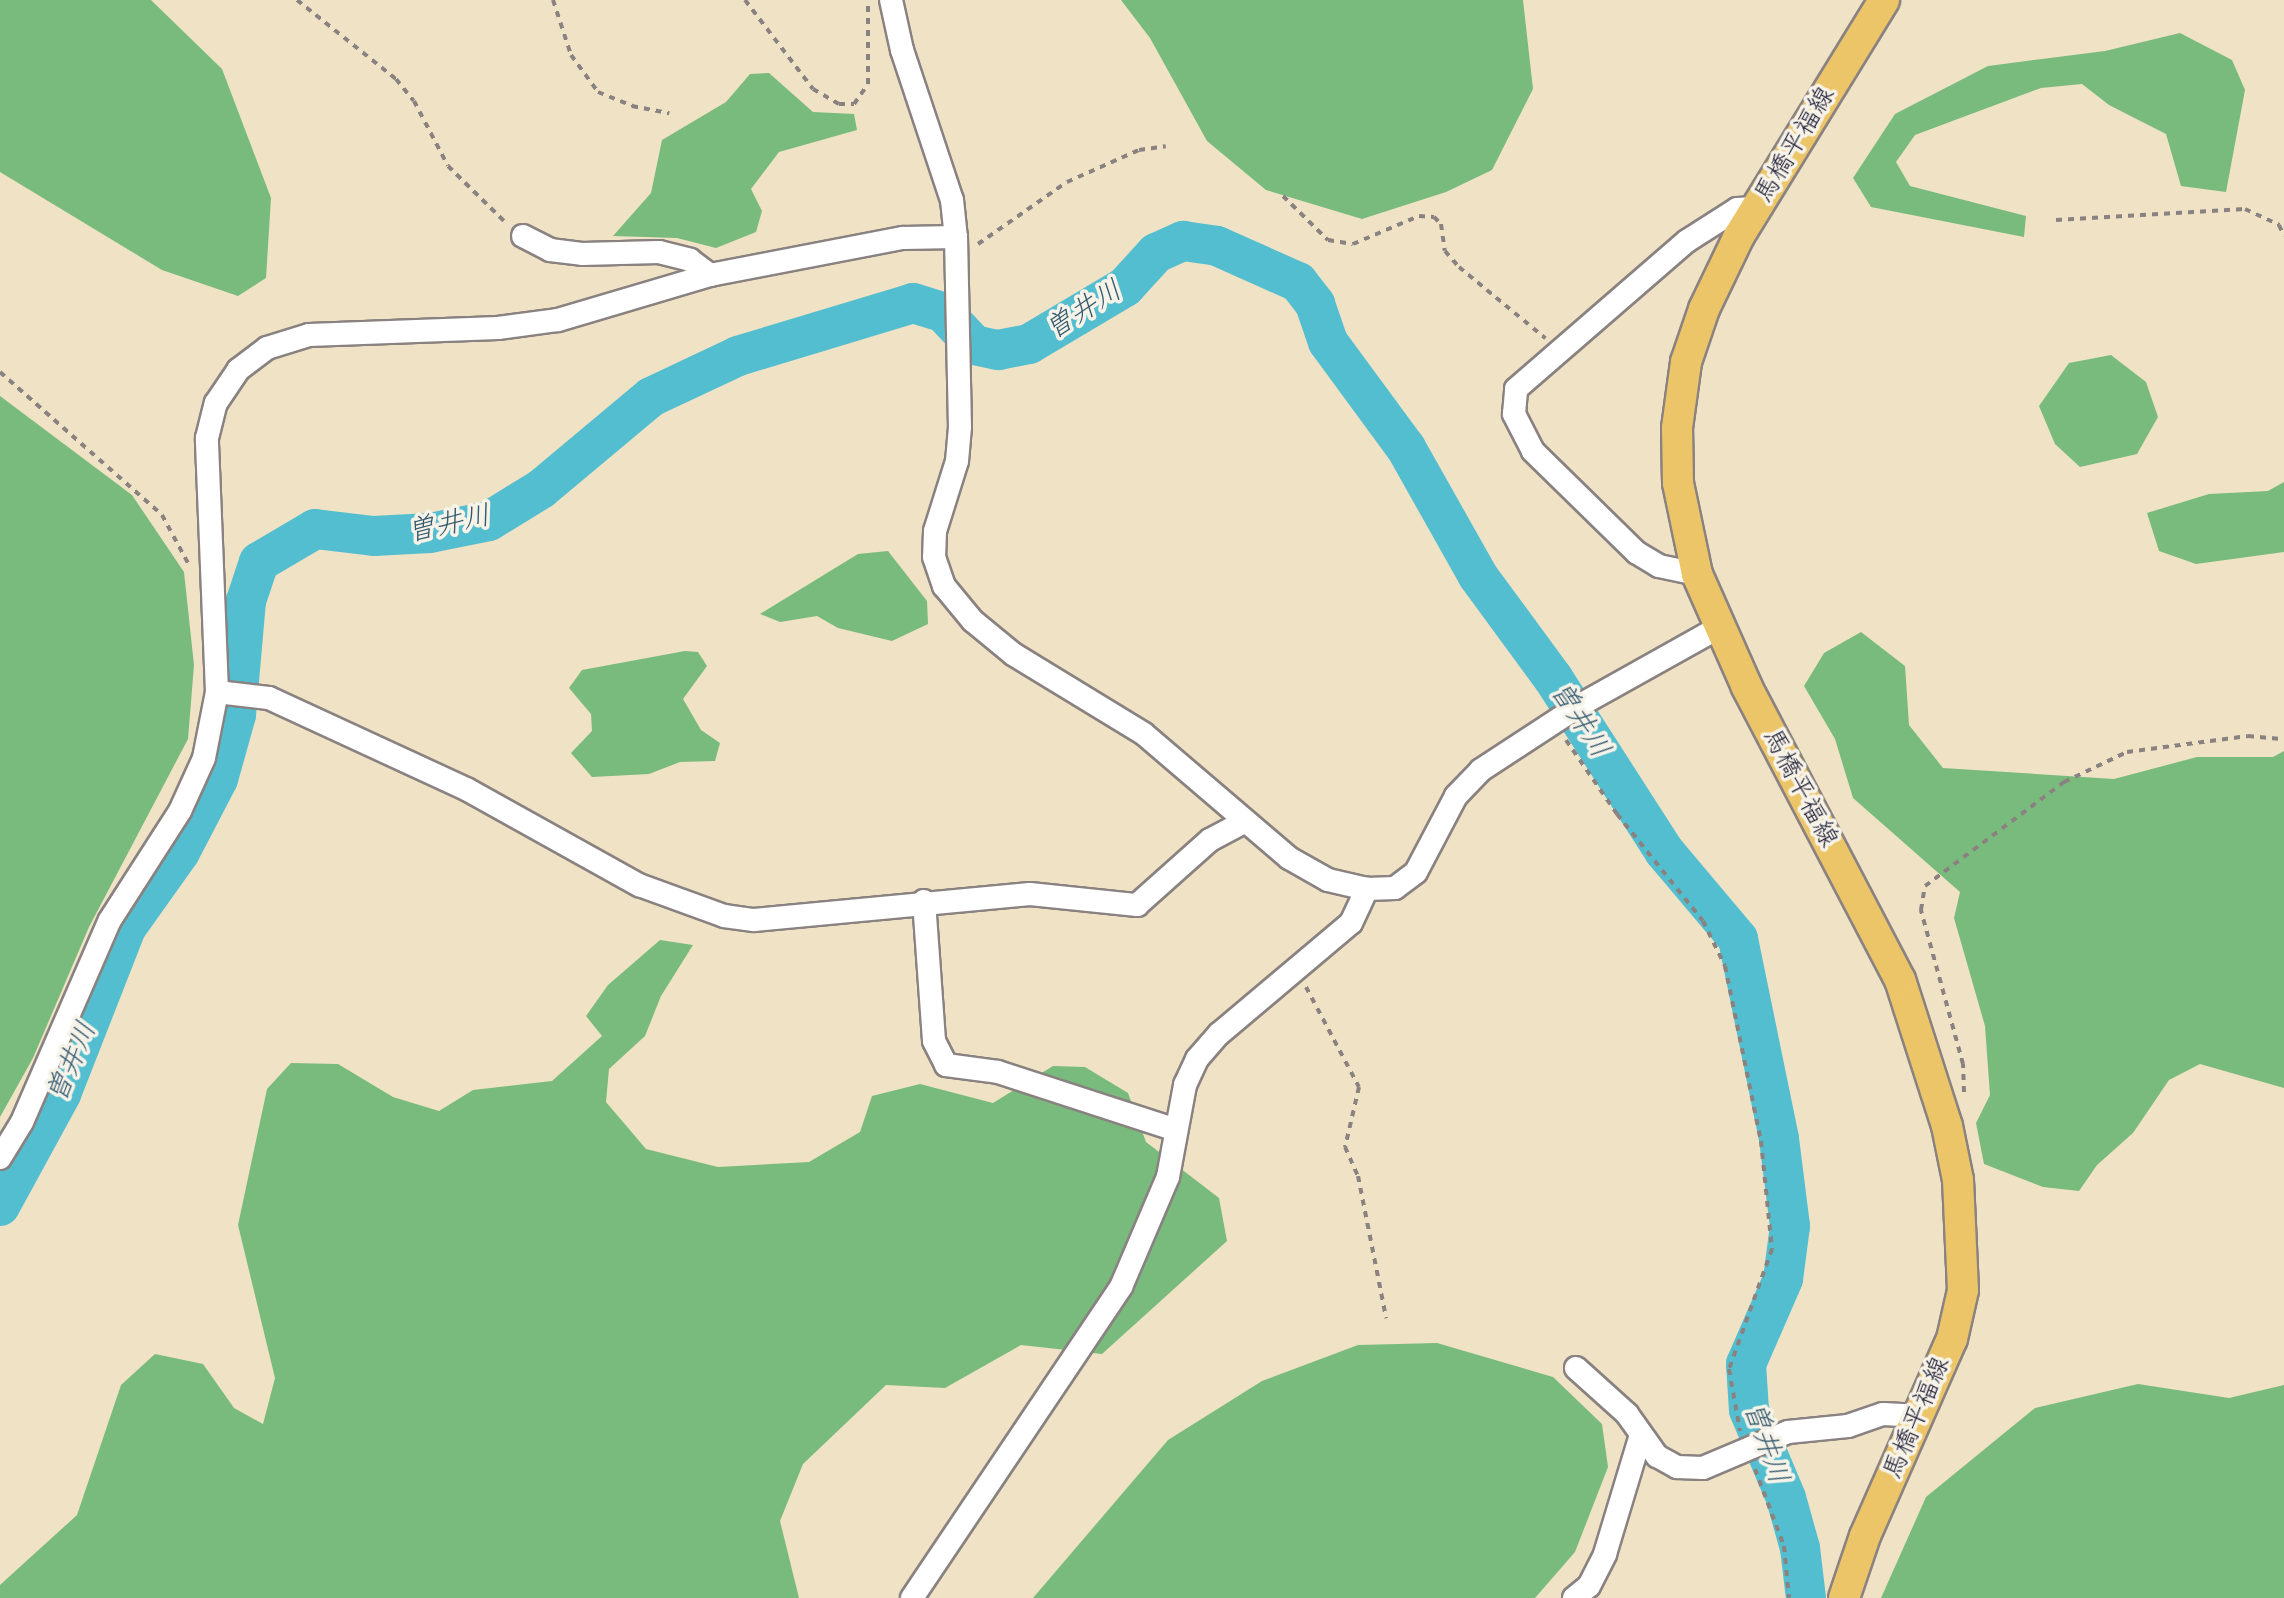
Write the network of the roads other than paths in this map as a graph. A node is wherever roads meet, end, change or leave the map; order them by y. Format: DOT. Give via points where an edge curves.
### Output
graph roads {
  1 [pos="891,0"];
  2 [pos="1884,0"];
  3 [pos="1756,208"];
  4 [pos="523,236"];
  5 [pos="956,244"];
  6 [pos="710,275"];
  7 [pos="1697,574"];
  8 [pos="1718,628"];
  9 [pos="221,692"];
  10 [pos="1245,821"];
  11 [pos="1367,889"];
  12 [pos="924,901"];
  13 [pos="1176,1130"];
  14 [pos="0,1158"];
  15 [pos="1576,1368"];
  16 [pos="1921,1416"];
  17 [pos="1640,1438"];
  18 [pos="912,1598"];
  19 [pos="1574,1598"];
  20 [pos="1844,1598"];
  1 -- 5 [label="street" via="902,50 952,200"];
  2 -- 3 [label="main road, 馬橋平福線"];
  3 -- 7 [label="main road, 馬橋平福線" via="1704,309 1681,387 1678,483"];
  3 -- 7 [label="street" via="1737,209 1687,241 1516,389 1514,414 1520,433 1637,553 1659,566"];
  4 -- 6 [label="street" via="550,250 582,254 659,252 690,260"];
  5 -- 6 [label="street" via="903,238"];
  5 -- 10 [label="street" via="957,461 935,531 934,557 944,586 973,621 1013,654 1144,734"];
  6 -- 9 [label="street" via="558,320 498,328 309,335 267,348 238,370 216,403 207,438"];
  7 -- 8 [label="main road, 馬橋平福線"];
  8 -- 11 [label="street" via="1582,704 1481,770 1456,796 1416,872 1395,888"];
  8 -- 16 [label="main road, 馬橋平福線" via="1900,980 1947,1126 1964,1240 1963,1290 1952,1339"];
  9 -- 12 [label="street" via="250,693 468,790 639,885 724,916 793,920"];
  9 -- 14 [label="street" via="204,758 186,798 110,920 22,1122"];
  10 -- 11 [label="street" via="1289,858 1328,880"];
  10 -- 12 [label="street" via="1210,840 1137,905 1030,894"];
  11 -- 13 [label="street" via="1351,923 1219,1034 1197,1059 1185,1085"];
  12 -- 13 [label="street" via="929,1000 937,1056 946,1065 998,1072"];
  13 -- 18 [label="street" via="1168,1177 1121,1287"];
  15 -- 17 [label="street" via="1627,1414"];
  16 -- 17 [label="street" via="1883,1414 1757,1444 1703,1468 1677,1467"];
  16 -- 20 [label="main road, 馬橋平福線" via="1865,1536"];
  17 -- 19 [label="street" via="1605,1554 1589,1586"];
}
